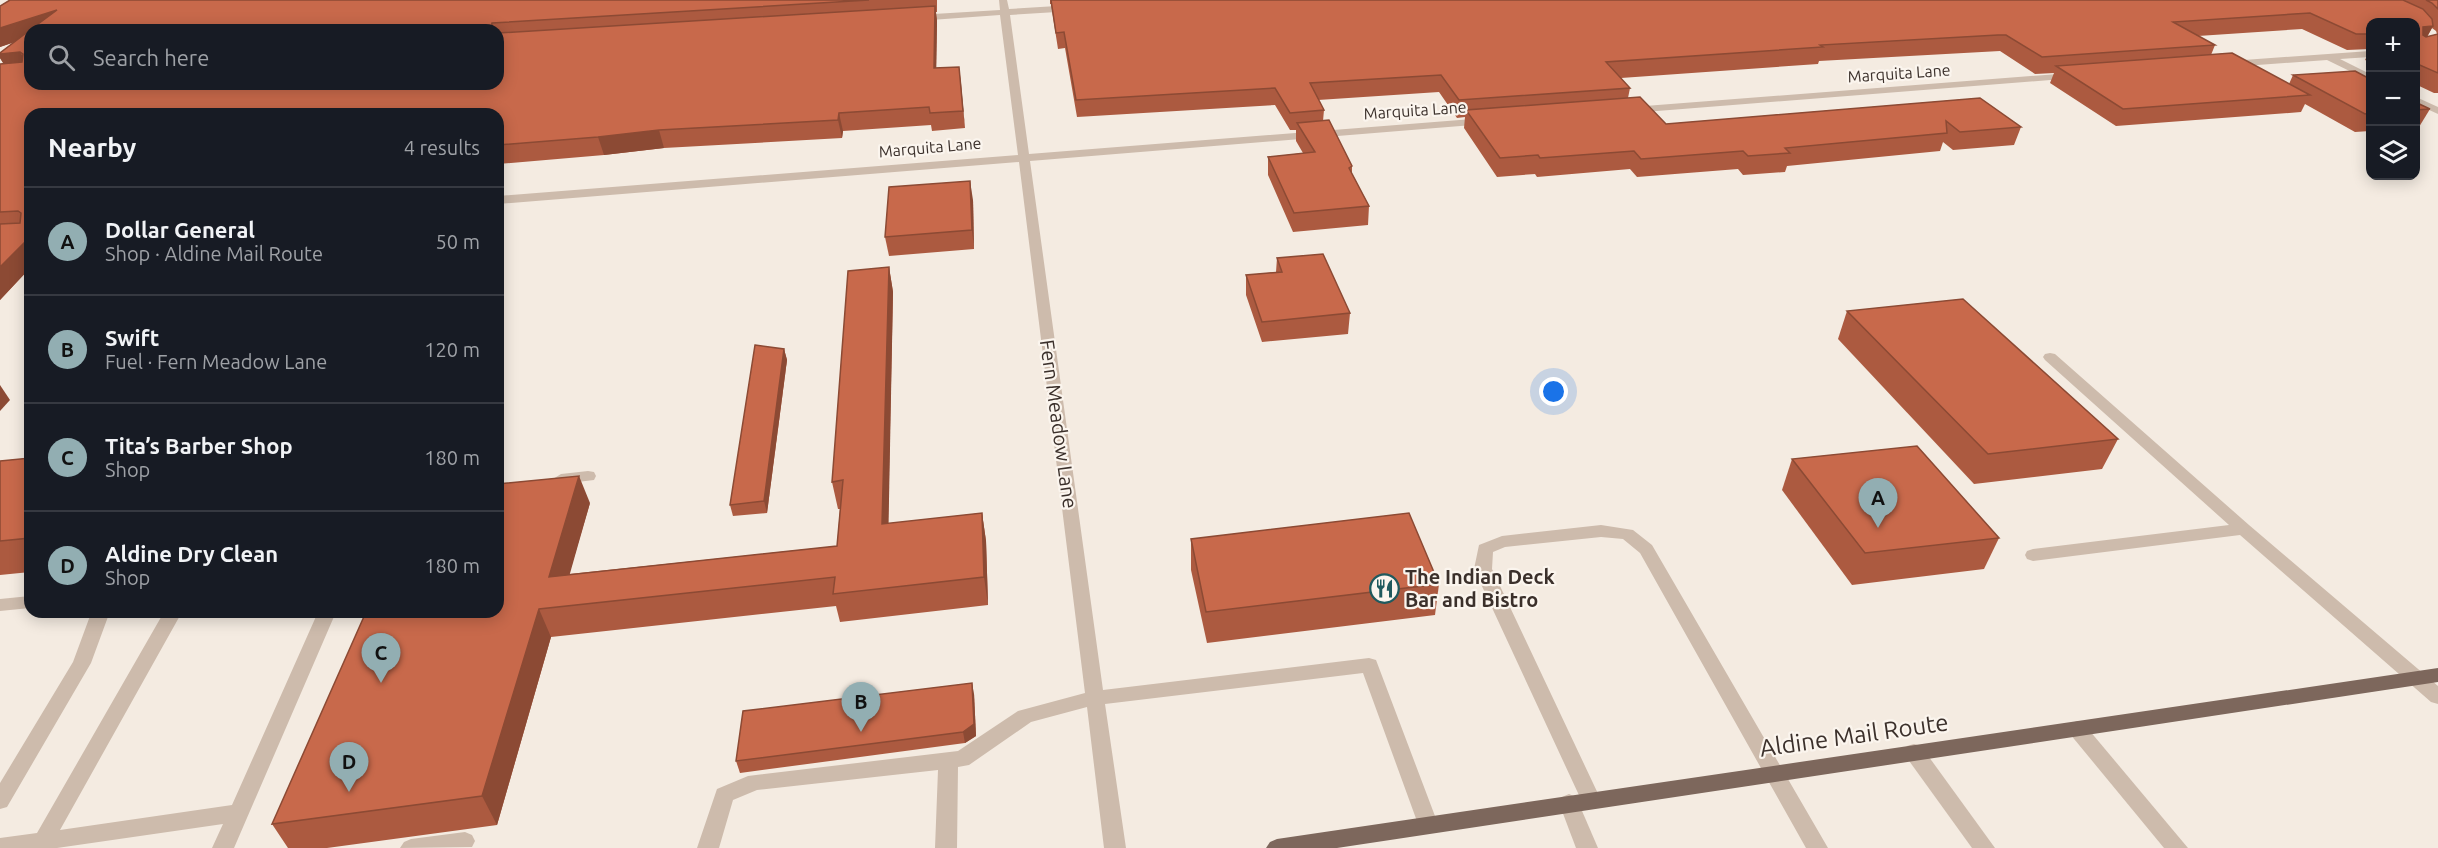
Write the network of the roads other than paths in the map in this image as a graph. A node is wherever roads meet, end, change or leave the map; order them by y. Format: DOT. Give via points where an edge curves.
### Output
graph roads {
  1 [pos="1003,6"];
  2 [pos="1084,7"];
  3 [pos="910,18"];
  4 [pos="2366,54"];
  5 [pos="2327,56"];
  6 [pos="2220,65"];
  7 [pos="2088,75"];
  8 [pos="2366,76"];
  9 [pos="2420,102"];
  10 [pos="1622,111"];
  11 [pos="2438,111"];
  12 [pos="1492,121"];
  13 [pos="1023,156"];
  14 [pos="504,199"];
  15 [pos="2050,357"];
  16 [pos="588,476"];
  17 [pos="543,481"];
  18 [pos="2243,529"];
  19 [pos="2033,555"];
  20 [pos="24,603"];
  21 [pos="0,605"];
  22 [pos="99,618"];
  23 [pos="170,618"];
  24 [pos="324,618"];
  25 [pos="2438,675"];
  26 [pos="2416,679"];
  27 [pos="2438,697"];
  28 [pos="1095,698"];
  29 [pos="2077,729"];
  30 [pos="1914,752"];
  31 [pos="948,761"];
  32 [pos="1772,773"];
  33 [pos="1591,800"];
  34 [pos="0,801"];
  35 [pos="1569,803"];
  36 [pos="239,813"];
  37 [pos="1428,824"];
  38 [pos="43,841"];
  39 [pos="465,841"];
  40 [pos="0,847"];
  41 [pos="1284,847"];
  42 [pos="223,848"];
  43 [pos="411,848"];
  44 [pos="708,848"];
  45 [pos="946,848"];
  46 [pos="1115,848"];
  47 [pos="1587,848"];
  48 [pos="1817,848"];
  49 [pos="1984,848"];
  50 [pos="2177,848"];
  1 -- 2 [label="street"];
  1 -- 3 [label="street"];
  1 -- 13 [label="street, Fern Meadow Lane"];
  4 -- 5 [label="street"];
  5 -- 6 [label="street"];
  5 -- 8 [label="street"];
  7 -- 10 [label="street, Marquita Lane"];
  9 -- 11 [label="street"];
  12 -- 13 [label="street, Marquita Lane"];
  13 -- 14 [label="street, Marquita Lane"];
  13 -- 28 [label="street, Fern Meadow Lane"];
  15 -- 18 [label="street"];
  16 -- 17 [label="street"];
  18 -- 19 [label="street"];
  18 -- 26 [label="street"];
  20 -- 21 [label="street"];
  22 -- 34 [label="street" via="82,663"];
  23 -- 38 [label="street"];
  24 -- 36 [label="street"];
  25 -- 26 [label="main road, Aldine Mail Route"];
  26 -- 27 [label="street"];
  26 -- 29 [label="main road, Aldine Mail Route"];
  28 -- 31 [label="street" via="1025,716 962,759"];
  28 -- 37 [label="street" via="1369,665"];
  28 -- 46 [label="street, Fern Meadow Lane"];
  29 -- 30 [label="main road, Aldine Mail Route"];
  29 -- 50 [label="street"];
  30 -- 32 [label="main road, Aldine Mail Route"];
  30 -- 49 [label="street"];
  31 -- 44 [label="street" via="755,782 724,795"];
  31 -- 45 [label="street"];
  32 -- 33 [label="main road, Aldine Mail Route"];
  32 -- 33 [label="street" via="1646,549 1628,534 1601,531 1502,542 1485,549 1483,568"];
  32 -- 48 [label="street"];
  33 -- 35 [label="main road, Aldine Mail Route"];
  35 -- 37 [label="main road, Aldine Mail Route"];
  35 -- 47 [label="street"];
  36 -- 38 [label="street"];
  36 -- 42 [label="street"];
  37 -- 41 [label="main road, Aldine Mail Route"];
  38 -- 40 [label="street"];
  39 -- 43 [label="street"];
}
